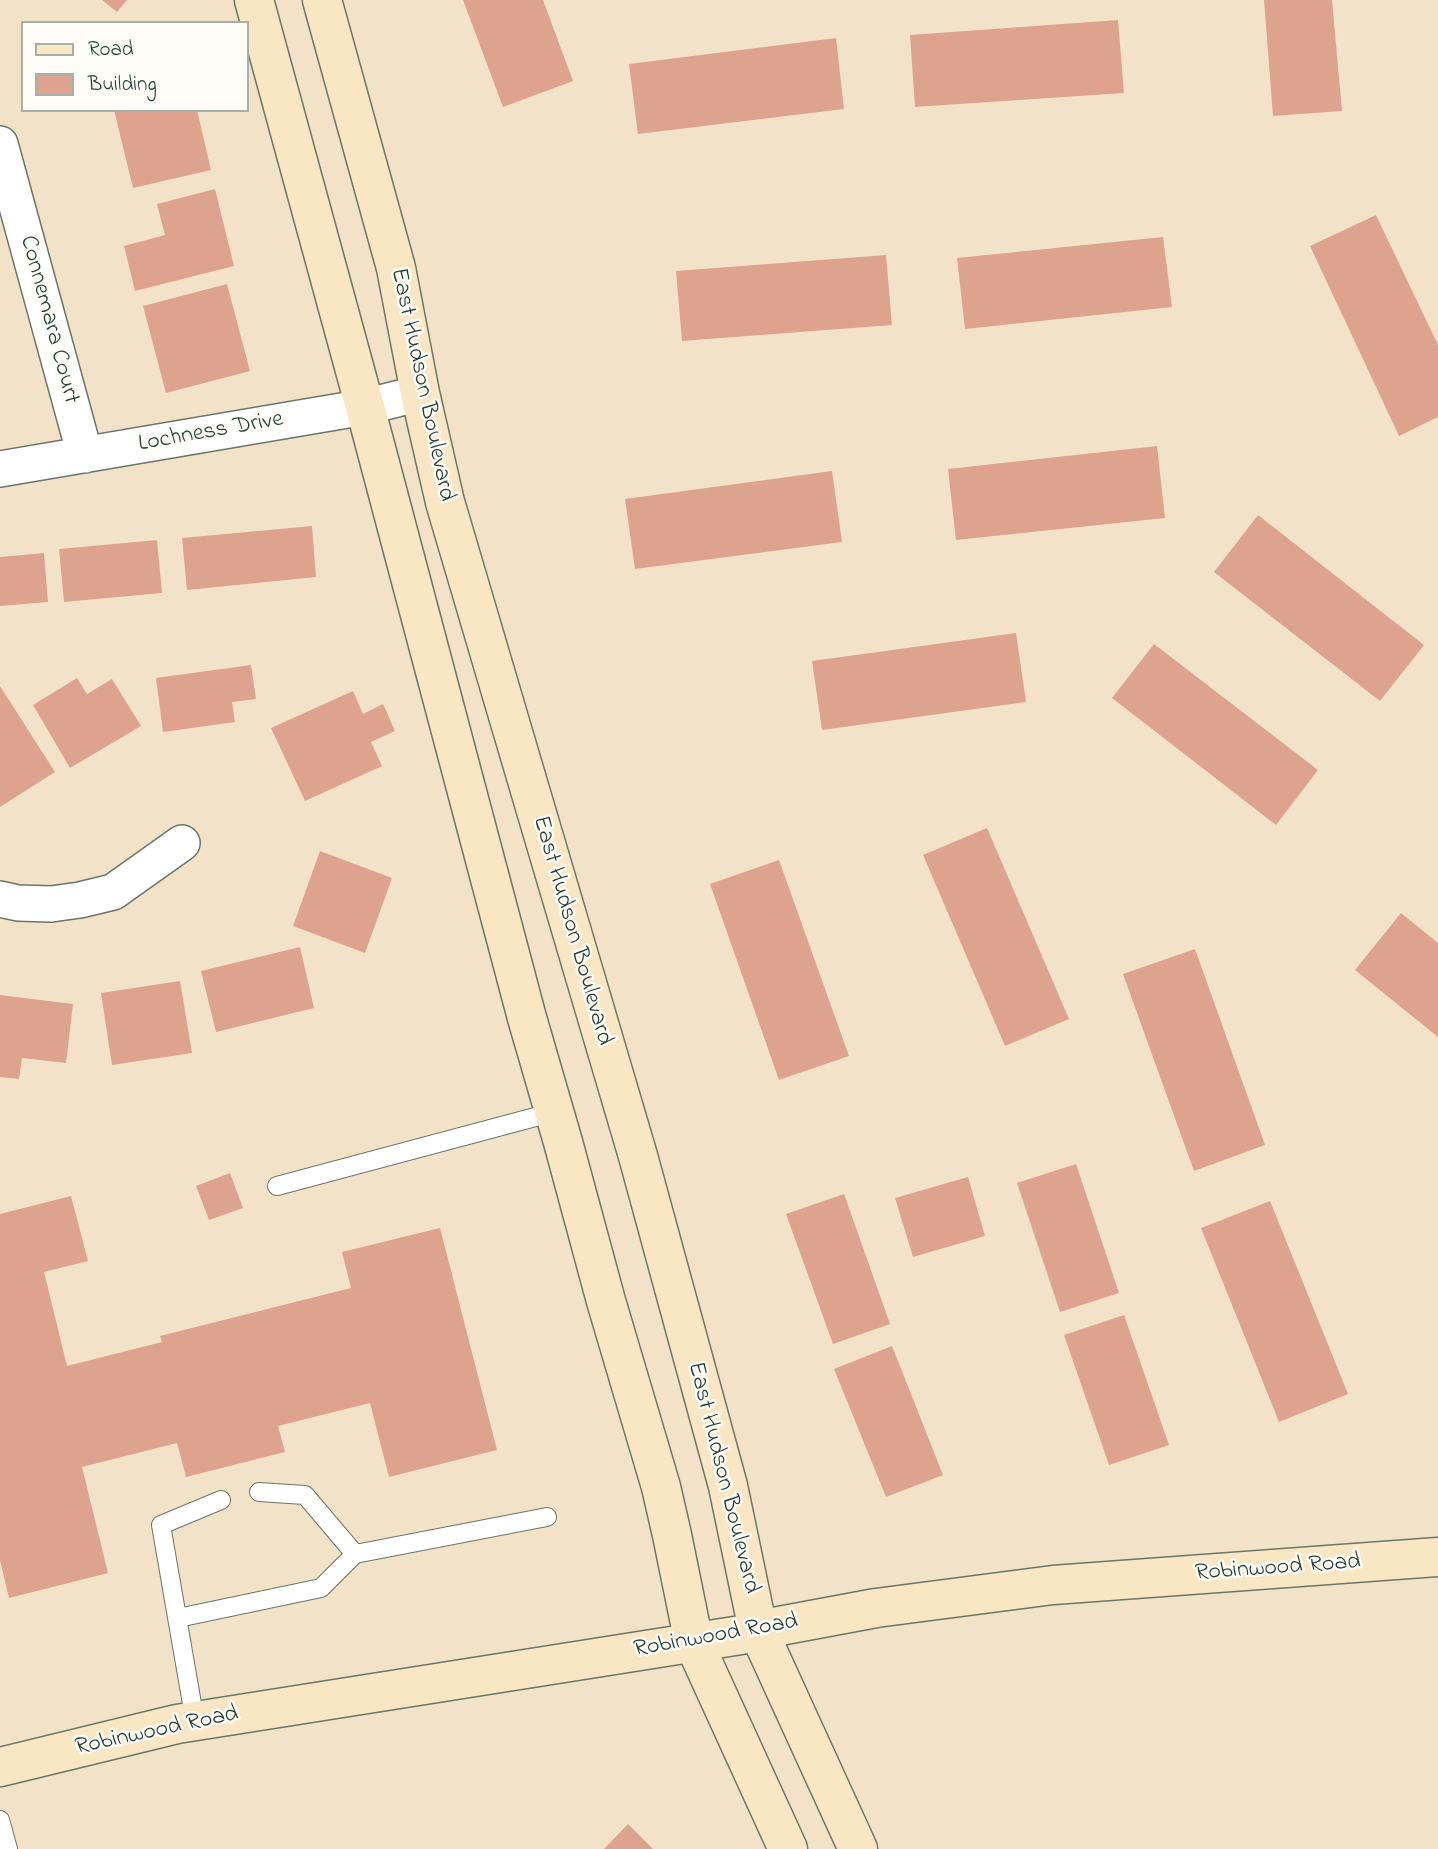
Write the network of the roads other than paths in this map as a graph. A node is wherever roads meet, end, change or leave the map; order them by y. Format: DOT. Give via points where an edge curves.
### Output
graph roads {
  1 [pos="254,0"];
  2 [pos="322,0"];
  3 [pos="0,144"];
  4 [pos="420,393"];
  5 [pos="365,407"];
  6 [pos="85,455"];
  7 [pos="0,469"];
  8 [pos="182,843"];
  9 [pos="0,899"];
  10 [pos="554,1112"];
  11 [pos="277,1186"];
  12 [pos="259,1492"];
  13 [pos="221,1500"];
  14 [pos="547,1517"];
  15 [pos="355,1554"];
  16 [pos="1438,1557"];
  17 [pos="178,1618"];
  18 [pos="758,1630"];
  19 [pos="694,1643"];
  20 [pos="195,1721"];
  21 [pos="0,1767"];
  22 [pos="0,1820"];
  23 [pos="8,1849"];
  24 [pos="788,1849"];
  25 [pos="858,1849"];
  1 -- 5 [label="main road"];
  2 -- 4 [label="main road, East Hudson Boulevard" via="396,268"];
  3 -- 6 [label="street, Connemara Court"];
  4 -- 5 [label="street, Lochness Drive"];
  4 -- 18 [label="main road, East Hudson Boulevard" via="445,502 638,1156 714,1433"];
  5 -- 6 [label="street, Lochness Drive"];
  5 -- 10 [label="main road"];
  6 -- 7 [label="street, Lochness Drive"];
  8 -- 9 [label="street" via="113,892 51,904"];
  10 -- 11 [label="lane"];
  10 -- 19 [label="main road" via="661,1487"];
  12 -- 15 [label="lane" via="305,1495"];
  13 -- 17 [label="lane" via="162,1525"];
  14 -- 15 [label="lane"];
  15 -- 17 [label="lane" via="321,1588"];
  16 -- 18 [label="main road, Robinwood Road" via="1053,1585 876,1608"];
  17 -- 20 [label="lane"];
  18 -- 19 [label="main road, Robinwood Road"];
  18 -- 25 [label="main road, East Hudson Boulevard"];
  19 -- 20 [label="main road, Robinwood Road"];
  19 -- 24 [label="main road"];
  20 -- 21 [label="main road, Robinwood Road"];
  22 -- 23 [label="lane"];
}
